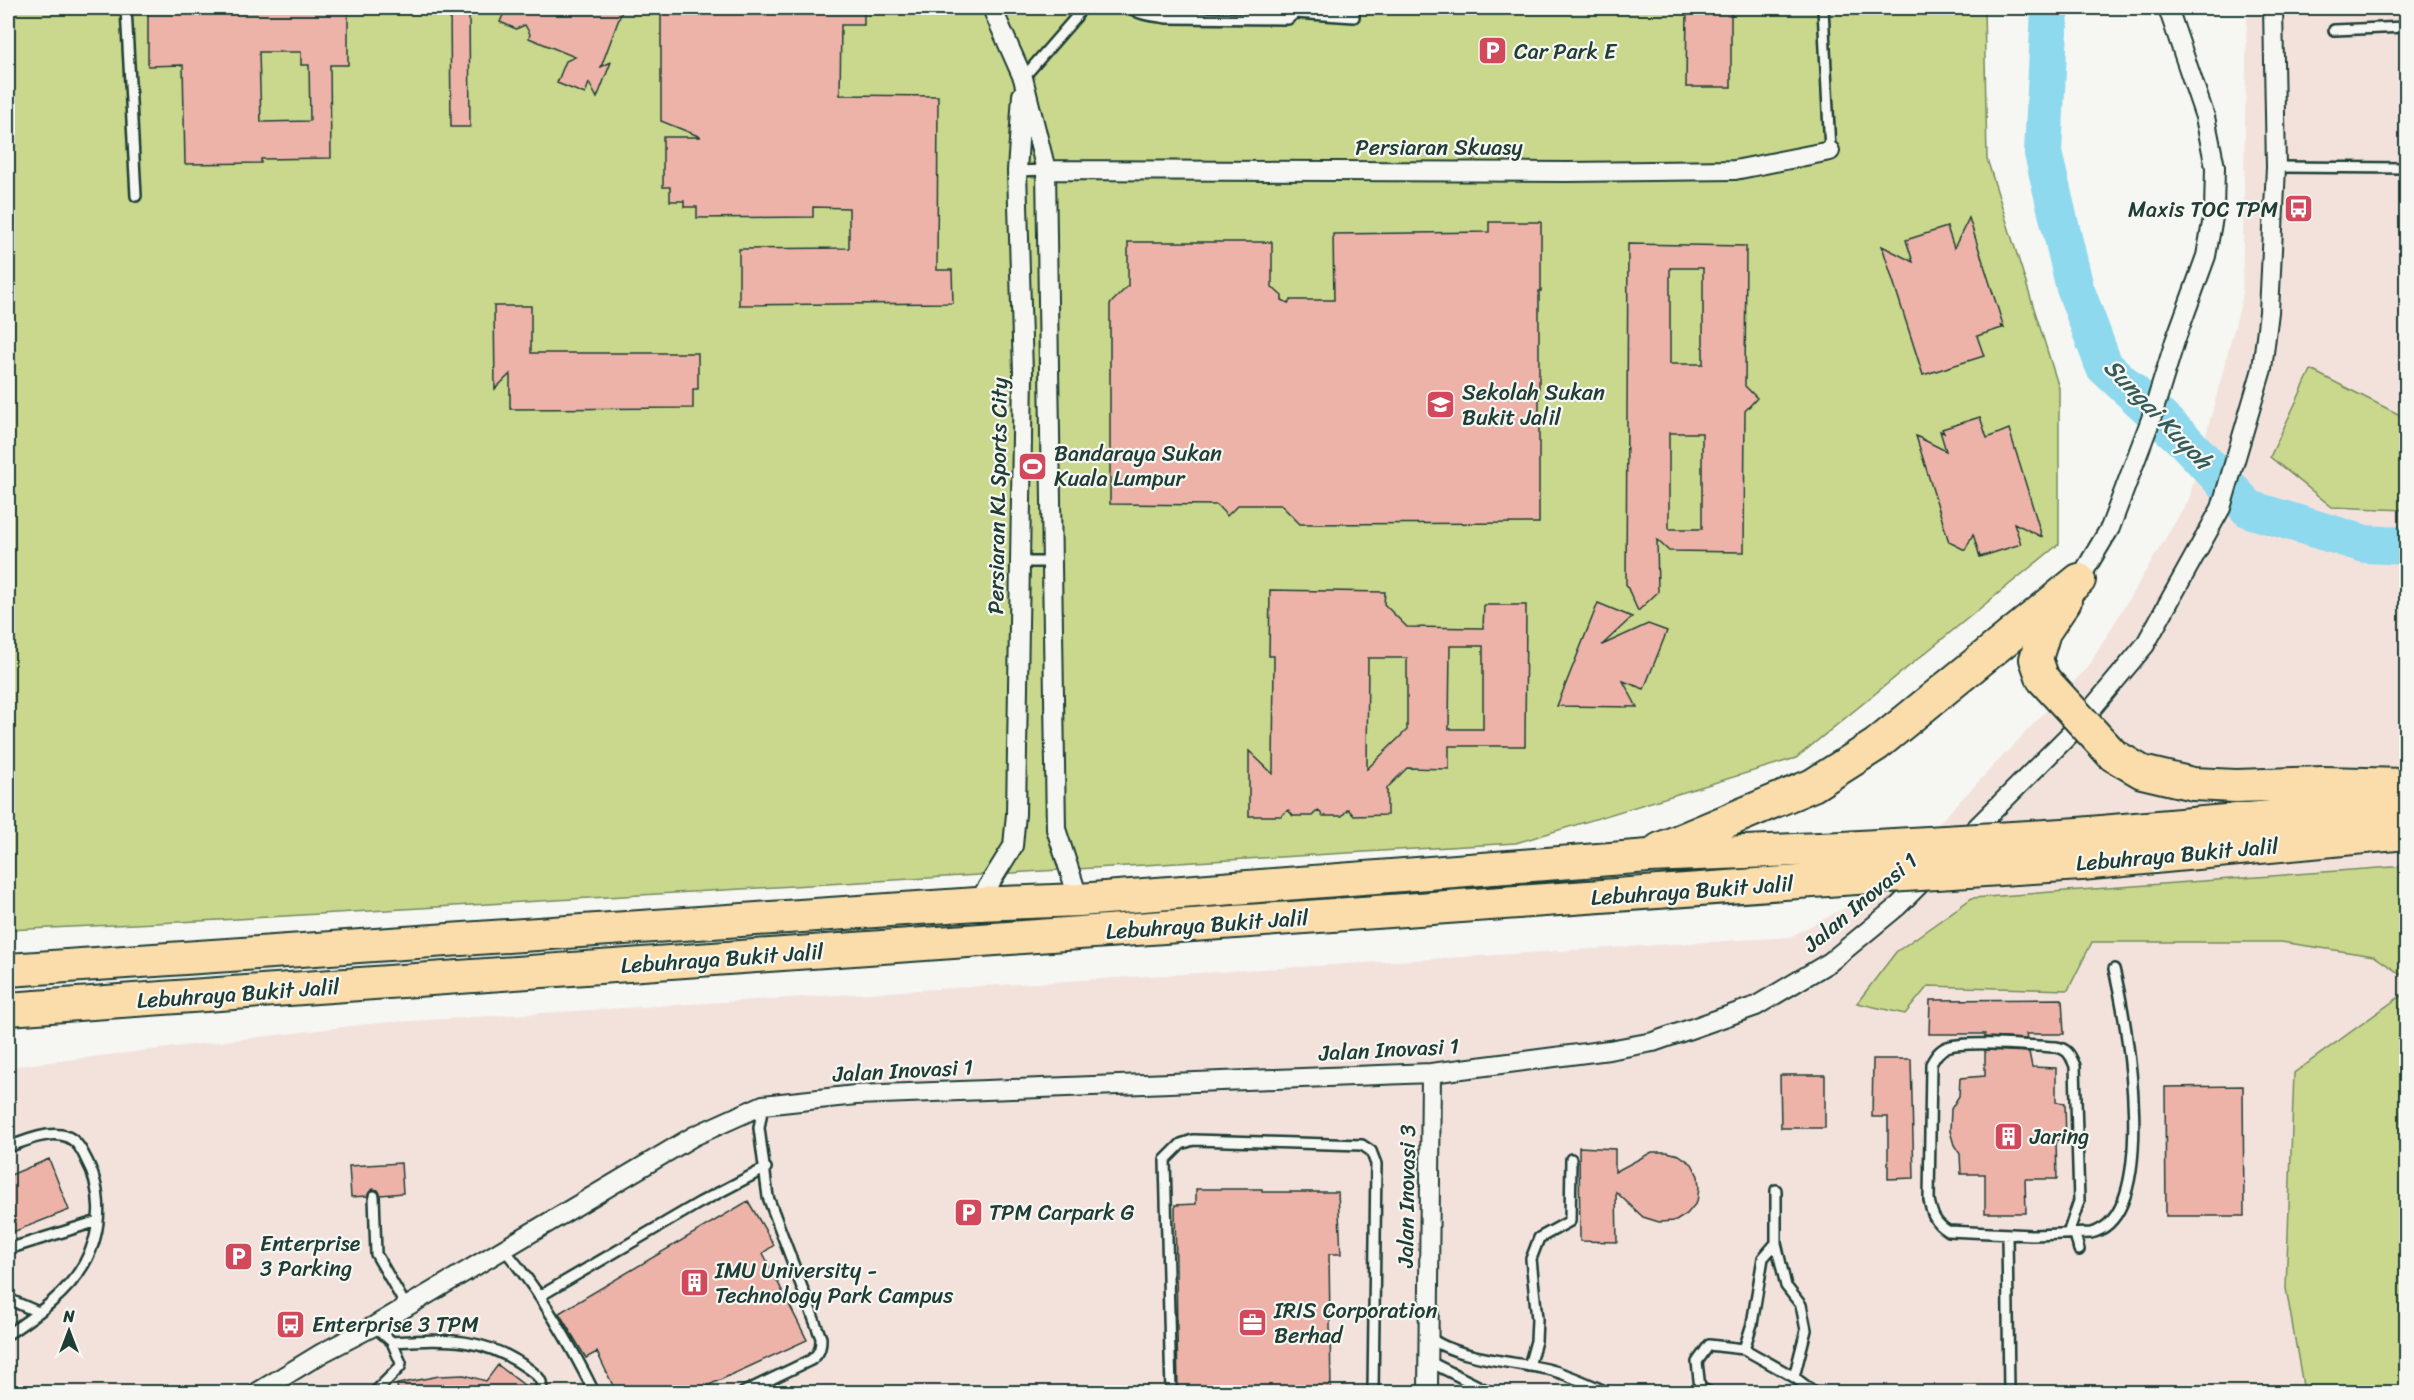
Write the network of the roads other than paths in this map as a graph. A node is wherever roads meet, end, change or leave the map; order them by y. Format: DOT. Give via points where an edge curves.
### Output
graph roads {
  1 [pos="126,8"];
  2 [pos="992,8"];
  3 [pos="1081,8"];
  4 [pos="1132,8"];
  5 [pos="1354,8"];
  6 [pos="1823,8"];
  7 [pos="2168,8"];
  8 [pos="2273,8"];
  9 [pos="2406,27"];
  10 [pos="2334,30"];
  11 [pos="1023,78"];
  12 [pos="1830,151"];
  13 [pos="2276,168"];
  14 [pos="2406,168"];
  15 [pos="1046,170"];
  16 [pos="1017,171"];
  17 [pos="136,196"];
  18 [pos="1020,562"];
  19 [pos="1052,562"];
  20 [pos="2079,580"];
  21 [pos="2406,785"];
  22 [pos="2406,805"];
  23 [pos="2406,833"];
  24 [pos="2080,849"];
  25 [pos="1648,855"];
  26 [pos="1079,900"];
  27 [pos="977,904"];
  28 [pos="2114,969"];
  29 [pos="8,970"];
  30 [pos="8,1009"];
  31 [pos="1431,1073"];
  32 [pos="763,1105"];
  33 [pos="8,1147"];
  34 [pos="1571,1159"];
  35 [pos="766,1168"];
  36 [pos="1776,1190"];
  37 [pos="374,1196"];
  38 [pos="98,1221"];
  39 [pos="2007,1234"];
  40 [pos="2072,1234"];
  41 [pos="1776,1243"];
  42 [pos="8,1249"];
  43 [pos="504,1249"];
  44 [pos="2079,1250"];
  45 [pos="540,1296"];
  46 [pos="8,1299"];
  47 [pos="406,1306"];
  48 [pos="38,1312"];
  49 [pos="374,1326"];
  50 [pos="8,1334"];
  51 [pos="1428,1336"];
  52 [pos="392,1342"];
  53 [pos="1744,1349"];
  54 [pos="1427,1360"];
  55 [pos="1529,1366"];
  56 [pos="1794,1377"];
  57 [pos="258,1392"];
  58 [pos="375,1392"];
  59 [pos="540,1392"];
  60 [pos="594,1392"];
  61 [pos="744,1392"];
  62 [pos="1171,1392"];
  63 [pos="1373,1392"];
  64 [pos="1428,1392"];
  65 [pos="1490,1392"];
  66 [pos="1608,1392"];
  67 [pos="1708,1392"];
  68 [pos="1814,1392"];
  69 [pos="2009,1392"];
  1 -- 17 [label="lane"];
  2 -- 11 [label="street, Persiaran KL Sports City"];
  3 -- 11 [label="lane"];
  4 -- 5 [label="lane" via="1167,18 1288,19 1295,13 1354,17"];
  6 -- 12 [label="lane"];
  7 -- 20 [label="street" via="2205,117 2215,168 2214,212 2206,256 2151,419 2110,528"];
  8 -- 13 [label="street, Jalan Inovasi 1"];
  9 -- 10 [label="lane"];
  11 -- 15 [label="street, Persiaran KL Sports City"];
  11 -- 16 [label="street, Persiaran KL Sports City"];
  12 -- 15 [label="street, Persiaran Skuasy" via="1735,170"];
  13 -- 14 [label="lane"];
  13 -- 31 [label="street, Jalan Inovasi 1" via="2270,312 2262,369 2221,508 2145,645 2073,731 1898,906 1830,962 1756,1006 1653,1042"];
  15 -- 16 [label="lane"];
  15 -- 19 [label="street, Persiaran KL Sports City"];
  16 -- 18 [label="street, Persiaran KL Sports City" via="1023,373"];
  18 -- 19 [label="lane"];
  18 -- 27 [label="street, Persiaran KL Sports City" via="1013,846"];
  19 -- 26 [label="street, Persiaran KL Sports City" via="1056,829"];
  20 -- 21 [label="highway, bridge" via="2044,632 2036,658 2043,679 2113,754 2142,772 2193,784"];
  20 -- 25 [label="highway" via="1876,745 1813,785"];
  22 -- 24 [label="highway, Lebuhraya Bukit Jalil"];
  23 -- 24 [label="highway, Lebuhraya Bukit Jalil"];
  24 -- 25 [label="highway, Lebuhraya Bukit Jalil, bridge" via="1843,849"];
  24 -- 30 [label="highway, Lebuhraya Bukit Jalil, bridge" via="1841,879"];
  25 -- 26 [label="highway, Lebuhraya Bukit Jalil"];
  26 -- 27 [label="highway, Lebuhraya Bukit Jalil"];
  27 -- 29 [label="highway, Lebuhraya Bukit Jalil"];
  28 -- 40 [label="lane" via="2123,1003 2133,1099 2128,1188 2109,1225 2100,1231"];
  31 -- 32 [label="street, Jalan Inovasi 1" via="856,1095"];
  31 -- 51 [label="street, Jalan Inovasi 3"];
  32 -- 35 [label="lane" via="759,1128"];
  32 -- 43 [label="street, Jalan Inovasi 1" via="694,1136"];
  33 -- 38 [label="lane" via="51,1135 76,1142 93,1173 100,1206"];
  34 -- 55 [label="lane" via="1570,1221 1539,1238 1531,1259 1538,1320"];
  35 -- 45 [label="lane"];
  35 -- 61 [label="lane" via="768,1197 821,1347 811,1360"];
  36 -- 41 [label="lane"];
  37 -- 47 [label="lane" via="375,1254"];
  38 -- 42 [label="lane"];
  38 -- 48 [label="lane" via="84,1264 63,1292"];
  39 -- 40 [label="lane"];
  39 -- 40 [label="lane" via="1948,1231 1938,1225 1932,1214 1929,1078 1931,1064 1945,1048 2056,1047 2070,1055 2075,1065 2079,1201"];
  39 -- 69 [label="lane"];
  40 -- 44 [label="lane"];
  41 -- 53 [label="lane" via="1763,1258"];
  41 -- 56 [label="lane" via="1786,1286 1801,1305 1806,1330"];
  43 -- 45 [label="lane"];
  43 -- 47 [label="street, Jalan Inovasi 1"];
  45 -- 60 [label="lane"];
  46 -- 48 [label="lane"];
  47 -- 49 [label="street, Jalan Inovasi 1"];
  48 -- 50 [label="lane"];
  49 -- 52 [label="lane"];
  49 -- 57 [label="street, Jalan Inovasi 1"];
  51 -- 54 [label="street, Jalan Inovasi 3"];
  51 -- 55 [label="lane" via="1466,1353"];
  52 -- 58 [label="lane" via="400,1367"];
  52 -- 59 [label="lane" via="438,1339 479,1344 530,1370 541,1381"];
  53 -- 56 [label="lane"];
  53 -- 67 [label="lane" via="1709,1345 1697,1362 1700,1388"];
  54 -- 64 [label="street, Jalan Inovasi 3"];
  54 -- 65 [label="lane"];
  55 -- 66 [label="lane"];
  56 -- 68 [label="lane"];
  62 -- 63 [label="lane" via="1165,1160 1181,1144 1193,1140 1362,1145 1371,1151 1376,1164"];
}
